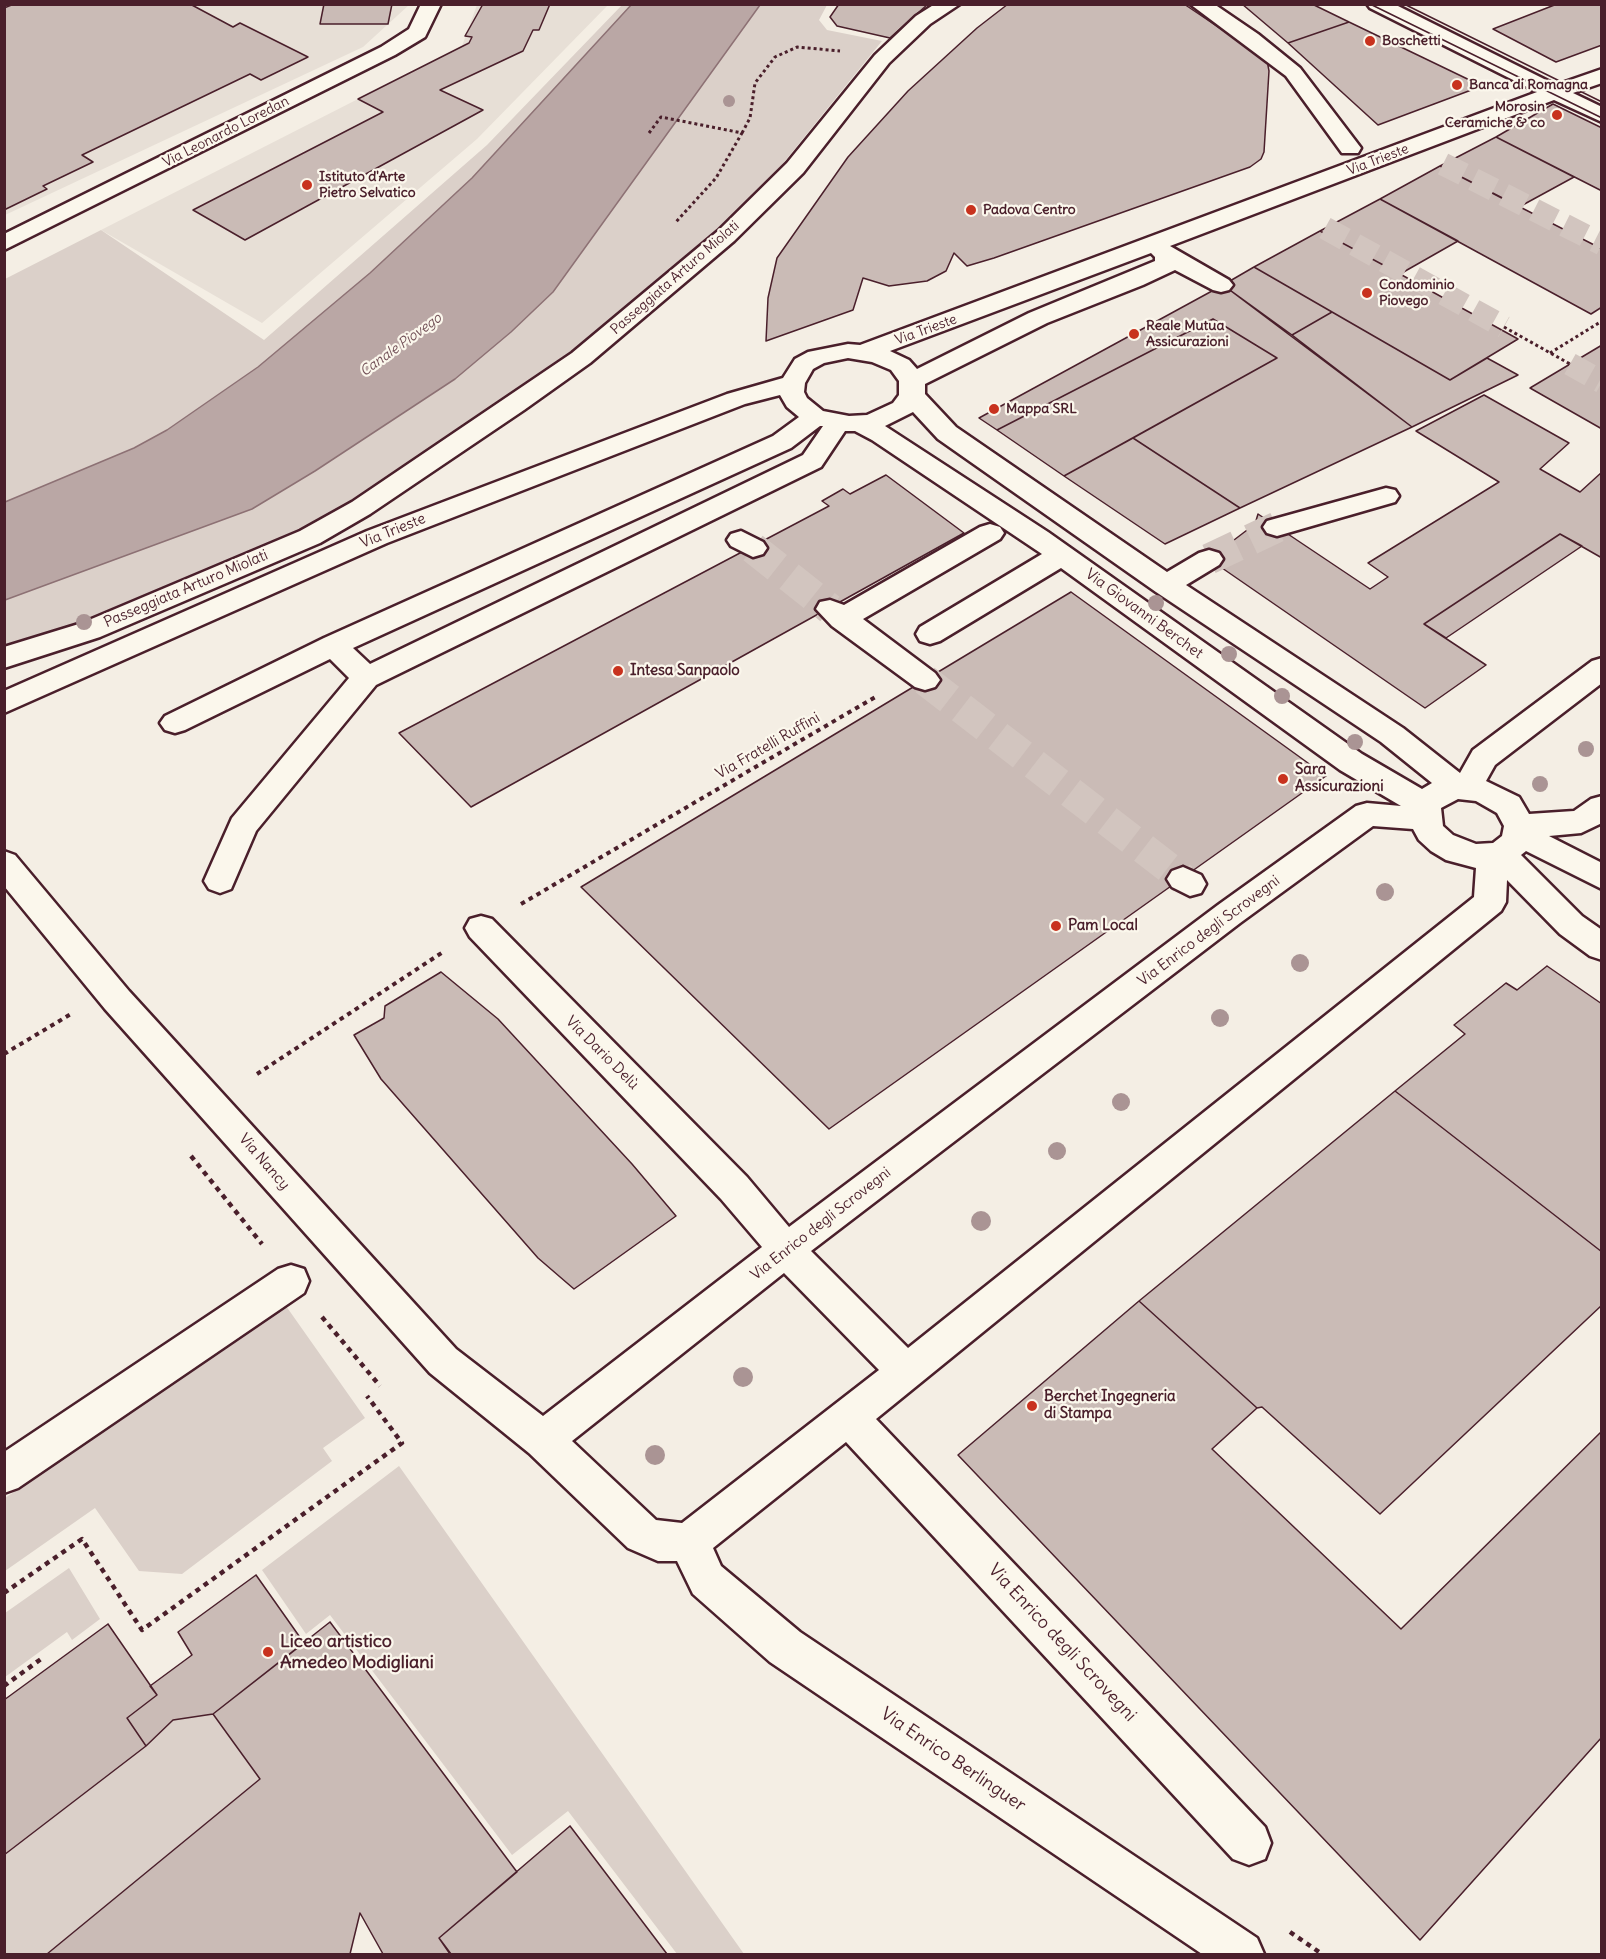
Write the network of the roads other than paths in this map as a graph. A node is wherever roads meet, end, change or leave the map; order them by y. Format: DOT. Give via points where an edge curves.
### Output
graph roads {
  1 [pos="431,4"];
  2 [pos="950,4"];
  3 [pos="1200,4"];
  4 [pos="1377,4"];
  5 [pos="1602,75"];
  6 [pos="1554,94"];
  7 [pos="1602,116"];
  8 [pos="1350,148"];
  9 [pos="4,243"];
  10 [pos="1161,250"];
  11 [pos="1221,285"];
  12 [pos="866,352"];
  13 [pos="792,383"];
  14 [pos="912,388"];
  15 [pos="838,421"];
  16 [pos="457,488"];
  17 [pos="1386,496"];
  18 [pos="361,508"];
  19 [pos="1277,527"];
  20 [pos="990,532"];
  21 [pos="1061,555"];
  22 [pos="1209,560"];
  23 [pos="1166,585"];
  24 [pos="930,634"];
  25 [pos="334,645"];
  26 [pos="4,658"];
  27 [pos="1602,668"];
  28 [pos="921,676"];
  29 [pos="366,678"];
  30 [pos="42,687"];
  31 [pos="4,703"];
  32 [pos="175,723"];
  33 [pos="4,724"];
  34 [pos="1462,788"];
  35 [pos="1602,807"];
  36 [pos="1425,813"];
  37 [pos="1508,842"];
  38 [pos="4,863"];
  39 [pos="1602,877"];
  40 [pos="220,881"];
  41 [pos="481,928"];
  42 [pos="1602,946"];
  43 [pos="786,1250"];
  44 [pos="291,1281"];
  45 [pos="906,1372"];
  46 [pos="849,1418"];
  47 [pos="543,1440"];
  48 [pos="4,1474"];
  49 [pos="689,1542"];
  50 [pos="1249,1843"];
  51 [pos="1241,1954"];
  1 -- 9 [label="street, Via Leonardo Loredan" via="418,33 388,51"];
  2 -- 18 [label="street, Passeggiata Arturo Miolati" via="923,20 882,59 795,168 678,278 581,358"];
  3 -- 8 [label="street" via="1293,72"];
  4 -- 6 [label="street"];
  5 -- 6 [label="street, Via Trieste"];
  6 -- 7 [label="street"];
  6 -- 10 [label="street, Via Trieste"];
  10 -- 11 [label="street"];
  10 -- 12 [label="street, Via Trieste"];
  10 -- 14 [label="street, Via Trieste" via="1166,264 1038,318"];
  12 -- 13 [label="street, Via Trieste" via="817,357 804,364"];
  12 -- 14 [label="street, Via Trieste" via="900,366"];
  13 -- 15 [label="street" via="796,402"];
  13 -- 16 [label="street, Via Trieste"];
  14 -- 15 [label="street, Via Trieste" via="902,409 894,415"];
  14 -- 23 [label="street" via="947,433"];
  15 -- 21 [label="street, Via Giovanni Berchet" via="881,434"];
  15 -- 25 [label="street, Via Trieste" via="782,442"];
  15 -- 29 [label="street" via="812,460"];
  16 -- 18 [label="street, Passeggiata Arturo Miolati"];
  16 -- 30 [label="street, Via Trieste" via="377,537"];
  17 -- 19 [label="street"];
  18 -- 26 [label="street, Passeggiata Arturo Miolati" via="310,537 90,630"];
  20 -- 28 [label="street" via="836,614"];
  21 -- 24 [label="street"];
  21 -- 36 [label="street, Via Giovanni Berchet"];
  22 -- 23 [label="street"];
  23 -- 34 [label="street" via="1392,735"];
  25 -- 29 [label="street"];
  25 -- 32 [label="street, Via Trieste"];
  27 -- 34 [label="street" via="1484,758"];
  29 -- 40 [label="street" via="243,825"];
  30 -- 31 [label="street, Via Trieste"];
  30 -- 33 [label="street"];
  34 -- 36 [label="street" via="1433,797"];
  34 -- 37 [label="street" via="1482,790 1508,805"];
  35 -- 37 [label="street" via="1581,822"];
  36 -- 37 [label="street" via="1430,832 1457,852 1476,856"];
  36 -- 43 [label="street, Via Enrico degli Scrovegni" via="1367,814"];
  37 -- 39 [label="street"];
  37 -- 42 [label="street" via="1571,925"];
  37 -- 45 [label="street" via="1490,902"];
  38 -- 47 [label="street, Via Nancy" via="99,978 443,1361"];
  41 -- 43 [label="street, Via Dario Delù" via="734,1188"];
  43 -- 45 [label="street, Via Dario Delù"];
  43 -- 47 [label="street, Via Enrico degli Scrovegni"];
  44 -- 48 [label="street"];
  45 -- 46 [label="street"];
  46 -- 49 [label="street"];
  46 -- 50 [label="street, Via Enrico degli Scrovegni"];
  47 -- 49 [label="street" via="642,1534 658,1542"];
  49 -- 51 [label="street, Via Enrico Berlinguer" via="707,1580 785,1647"];
}
